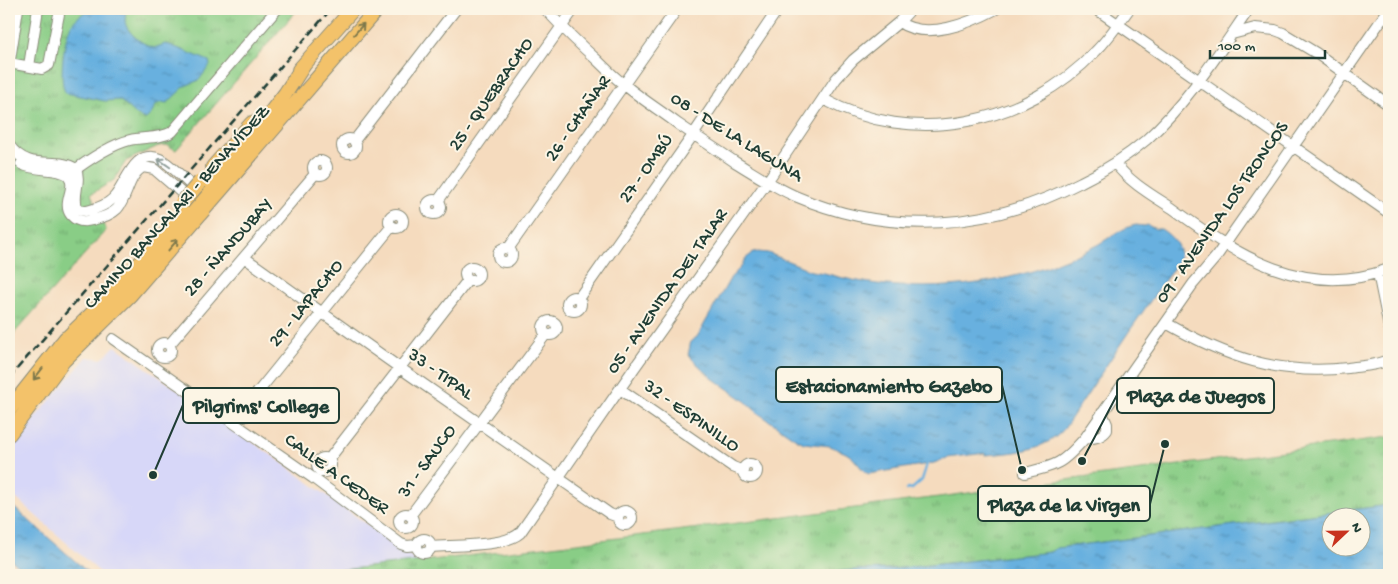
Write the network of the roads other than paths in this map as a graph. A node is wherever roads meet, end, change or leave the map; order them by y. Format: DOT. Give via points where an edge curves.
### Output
graph roads {
  1 [pos="12,9"];
  2 [pos="18,9"];
  3 [pos="38,9"];
  4 [pos="60,9"];
  5 [pos="277,9"];
  6 [pos="353,9"];
  7 [pos="377,9"];
  8 [pos="456,9"];
  9 [pos="545,9"];
  10 [pos="574,9"];
  11 [pos="677,9"];
  12 [pos="778,9"];
  13 [pos="911,9"];
  14 [pos="996,9"];
  15 [pos="1096,9"];
  16 [pos="1129,9"];
  17 [pos="1249,9"];
  18 [pos="1389,9"];
  19 [pos="899,22"];
  20 [pos="1118,24"];
  21 [pos="9,26"];
  22 [pos="562,27"];
  23 [pos="1232,34"];
  24 [pos="346,45"];
  25 [pos="305,63"];
  26 [pos="9,64"];
  27 [pos="29,66"];
  28 [pos="1344,72"];
  29 [pos="1198,80"];
  30 [pos="624,85"];
  31 [pos="823,99"];
  32 [pos="1389,105"];
  33 [pos="693,134"];
  34 [pos="354,141"];
  35 [pos="9,145"];
  36 [pos="1293,145"];
  37 [pos="245,146"];
  38 [pos="9,154"];
  39 [pos="1115,163"];
  40 [pos="72,172"];
  41 [pos="315,174"];
  42 [pos="767,182"];
  43 [pos="194,196"];
  44 [pos="438,201"];
  45 [pos="1389,213"];
  46 [pos="392,226"];
  47 [pos="161,240"];
  48 [pos="1224,244"];
  49 [pos="508,249"];
  50 [pos="245,258"];
  51 [pos="1389,269"];
  52 [pos="1378,273"];
  53 [pos="468,280"];
  54 [pos="578,299"];
  55 [pos="322,313"];
  56 [pos="1166,323"];
  57 [pos="1389,327"];
  58 [pos="546,334"];
  59 [pos="113,339"];
  60 [pos="60,345"];
  61 [pos="168,345"];
  62 [pos="1389,359"];
  63 [pos="63,361"];
  64 [pos="400,368"];
  65 [pos="620,389"];
  66 [pos="249,403"];
  67 [pos="9,410"];
  68 [pos="479,423"];
  69 [pos="9,434"];
  70 [pos="329,459"];
  71 [pos="743,471"];
  72 [pos="1025,472"];
  73 [pos="560,477"];
  74 [pos="410,516"];
  75 [pos="618,517"];
  76 [pos="431,546"];
  1 -- 21 [label="street"];
  2 -- 26 [label="street"];
  3 -- 27 [label="street"];
  4 -- 27 [label="street" via="49,65 42,69"];
  5 -- 40 [label="street" via="172,132 125,142"];
  6 -- 25 [label="main road, CAMINO BANCALARI - BENAVÍDEZ"];
  24 -- 7 [label="main road, CAMINO BANCALARI - BENAVÍDEZ, one-way"];
  8 -- 34 [label="street"];
  9 -- 22 [label="street, 08 - DE LA LAGUNA"];
  10 -- 22 [label="street, 25 - QUEBRACHO"];
  11 -- 30 [label="street, 26 - CHAÑAR"];
  12 -- 33 [label="street, 27 - OMBÚ"];
  13 -- 19 [label="street, 05 - AVENIDA DEL TALAR"];
  14 -- 19 [label="street" via="968,23 937,29 912,29"];
  15 -- 20 [label="street"];
  16 -- 20 [label="street"];
  17 -- 23 [label="street, 08 - DE LA LAGUNA"];
  18 -- 28 [label="street, 09 - AVENIDA LOS TRONCOS"];
  19 -- 31 [label="street, 05 - AVENIDA DEL TALAR" via="848,65"];
  20 -- 29 [label="street"];
  20 -- 31 [label="street" via="1096,51 1048,90 1008,110 983,118 915,126 855,114"];
  22 -- 30 [label="street, 08 - DE LA LAGUNA"];
  22 -- 44 [label="street, 25 - QUEBRACHO"];
  23 -- 28 [label="street" via="1255,28 1275,30 1293,38"];
  23 -- 29 [label="street, 08 - DE LA LAGUNA"];
  24 -- 37 [label="main road" via="328,59"];
  63 -- 24 [label="main road, CAMINO BANCALARI - BENAVÍDEZ, one-way" via="130,295"];
  25 -- 37 [label="main road"];
  25 -- 43 [label="main road, CAMINO BANCALARI - BENAVÍDEZ"];
  26 -- 27 [label="street"];
  28 -- 32 [label="street"];
  28 -- 36 [label="street, 09 - AVENIDA LOS TRONCOS"];
  29 -- 36 [label="street"];
  29 -- 39 [label="street, 08 - DE LA LAGUNA" via="1186,98 1146,140"];
  30 -- 33 [label="street, 08 - DE LA LAGUNA"];
  30 -- 49 [label="street, 26 - CHAÑAR"];
  31 -- 42 [label="street, 05 - AVENIDA DEL TALAR"];
  33 -- 42 [label="street, 08 - DE LA LAGUNA"];
  33 -- 54 [label="street, 27 - OMBÚ"];
  35 -- 40 [label="street" via="30,161 67,165"];
  36 -- 45 [label="street"];
  36 -- 48 [label="street, 09 - AVENIDA LOS TRONCOS"];
  37 -- 43 [label="main road"];
  38 -- 40 [label="street" via="28,167"];
  39 -- 42 [label="street, 08 - DE LA LAGUNA" via="1065,191 1016,210 930,223 886,221 847,214 806,201"];
  39 -- 48 [label="street" via="1127,177"];
  40 -- 43 [label="street" via="78,180 75,202 78,209 87,211 115,210 138,171 146,167"];
  41 -- 50 [label="street, 28 - ÑANDUBAY"];
  42 -- 65 [label="street, 05 - AVENIDA DEL TALAR"];
  43 -- 47 [label="main road"];
  43 -- 60 [label="main road, CAMINO BANCALARI - BENAVÍDEZ"];
  46 -- 55 [label="street, 29 - LAPACHO"];
  47 -- 60 [label="main road"];
  47 -- 63 [label="main road" via="122,291 72,343"];
  48 -- 52 [label="street" via="1293,276 1337,280"];
  48 -- 56 [label="street, 09 - AVENIDA LOS TRONCOS"];
  50 -- 55 [label="street, 33 - TIPAL"];
  50 -- 61 [label="street, 28 - ÑANDUBAY"];
  51 -- 52 [label="street"];
  52 -- 57 [label="street"];
  53 -- 64 [label="street"];
  55 -- 64 [label="street, 33 - TIPAL"];
  55 -- 66 [label="street, 29 - LAPACHO"];
  56 -- 62 [label="street" via="1228,354 1286,368 1358,367"];
  56 -- 72 [label="street, 09 - AVENIDA LOS TRONCOS" via="1085,438 1066,459"];
  58 -- 68 [label="street, 31 - SAUCO"];
  59 -- 76 [label="street, CALLE A CEDER" via="313,478 401,544 417,545 424,553 430,551"];
  60 -- 67 [label="main road, CAMINO BANCALARI - BENAVÍDEZ, one-way"];
  63 -- 69 [label="main road, CAMINO BANCALARI - BENAVÍDEZ"];
  64 -- 68 [label="street, 33 - TIPAL"];
  64 -- 70 [label="street"];
  65 -- 71 [label="street, 32 - ESPINILLO"];
  65 -- 73 [label="street, 05 - AVENIDA DEL TALAR"];
  68 -- 73 [label="street, 33 - TIPAL"];
  68 -- 74 [label="street, 31 - SAUCO"];
  73 -- 75 [label="street, 33 - TIPAL"];
  73 -- 76 [label="street, 05 - AVENIDA DEL TALAR" via="514,538 499,542"];
}
